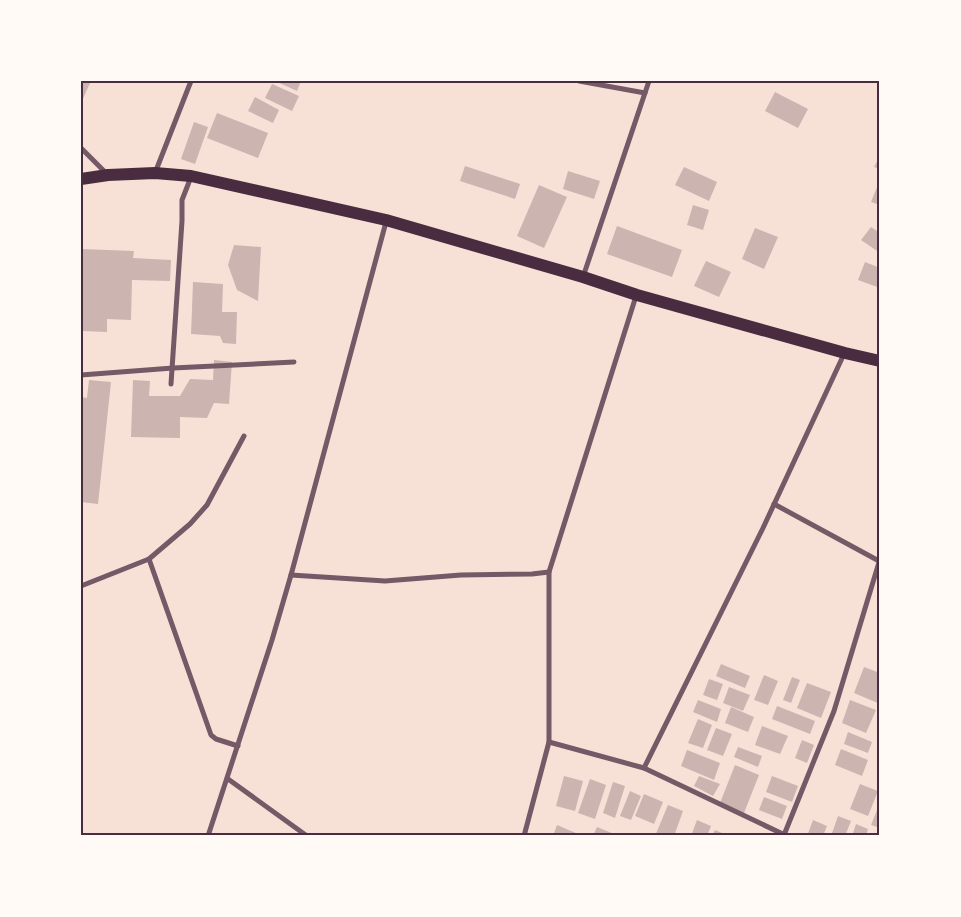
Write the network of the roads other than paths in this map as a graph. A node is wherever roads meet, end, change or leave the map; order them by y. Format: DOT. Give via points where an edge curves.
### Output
graph roads {
  1 [pos="191,81"];
  2 [pos="579,81"];
  3 [pos="649,81"];
  4 [pos="645,94"];
  5 [pos="81,148"];
  6 [pos="155,173"];
  7 [pos="108,175"];
  8 [pos="191,176"];
  9 [pos="81,180"];
  10 [pos="386,220"];
  11 [pos="583,277"];
  12 [pos="636,295"];
  13 [pos="845,353"];
  14 [pos="880,360"];
  15 [pos="294,362"];
  16 [pos="173,368"];
  17 [pos="81,375"];
  18 [pos="171,384"];
  19 [pos="244,436"];
  20 [pos="774,504"];
  21 [pos="149,559"];
  22 [pos="879,560"];
  23 [pos="549,572"];
  24 [pos="291,575"];
  25 [pos="81,586"];
  26 [pos="548,742"];
  27 [pos="238,746"];
  28 [pos="644,768"];
  29 [pos="228,779"];
  30 [pos="786,835"];
  31 [pos="208,836"];
  32 [pos="307,836"];
  33 [pos="524,836"];
  1 -- 6 [label="street"];
  2 -- 4 [label="street"];
  3 -- 4 [label="street"];
  4 -- 11 [label="street"];
  5 -- 7 [label="street"];
  6 -- 7 [label="main road"];
  6 -- 8 [label="main road"];
  7 -- 9 [label="main road"];
  8 -- 10 [label="main road"];
  8 -- 16 [label="street" via="182,200"];
  10 -- 11 [label="main road"];
  10 -- 24 [label="street"];
  11 -- 12 [label="main road"];
  12 -- 13 [label="main road"];
  12 -- 23 [label="street"];
  13 -- 14 [label="main road"];
  13 -- 20 [label="street"];
  15 -- 16 [label="street"];
  16 -- 17 [label="street"];
  16 -- 18 [label="street"];
  19 -- 21 [label="street" via="207,505"];
  20 -- 22 [label="street"];
  20 -- 28 [label="street"];
  21 -- 25 [label="street"];
  21 -- 27 [label="street" via="211,735"];
  22 -- 30 [label="street" via="834,711"];
  23 -- 24 [label="street" via="385,581"];
  23 -- 26 [label="street"];
  24 -- 27 [label="street"];
  26 -- 28 [label="street"];
  26 -- 33 [label="street"];
  27 -- 29 [label="street"];
  28 -- 30 [label="street"];
  29 -- 31 [label="street"];
  29 -- 32 [label="street"];
}
